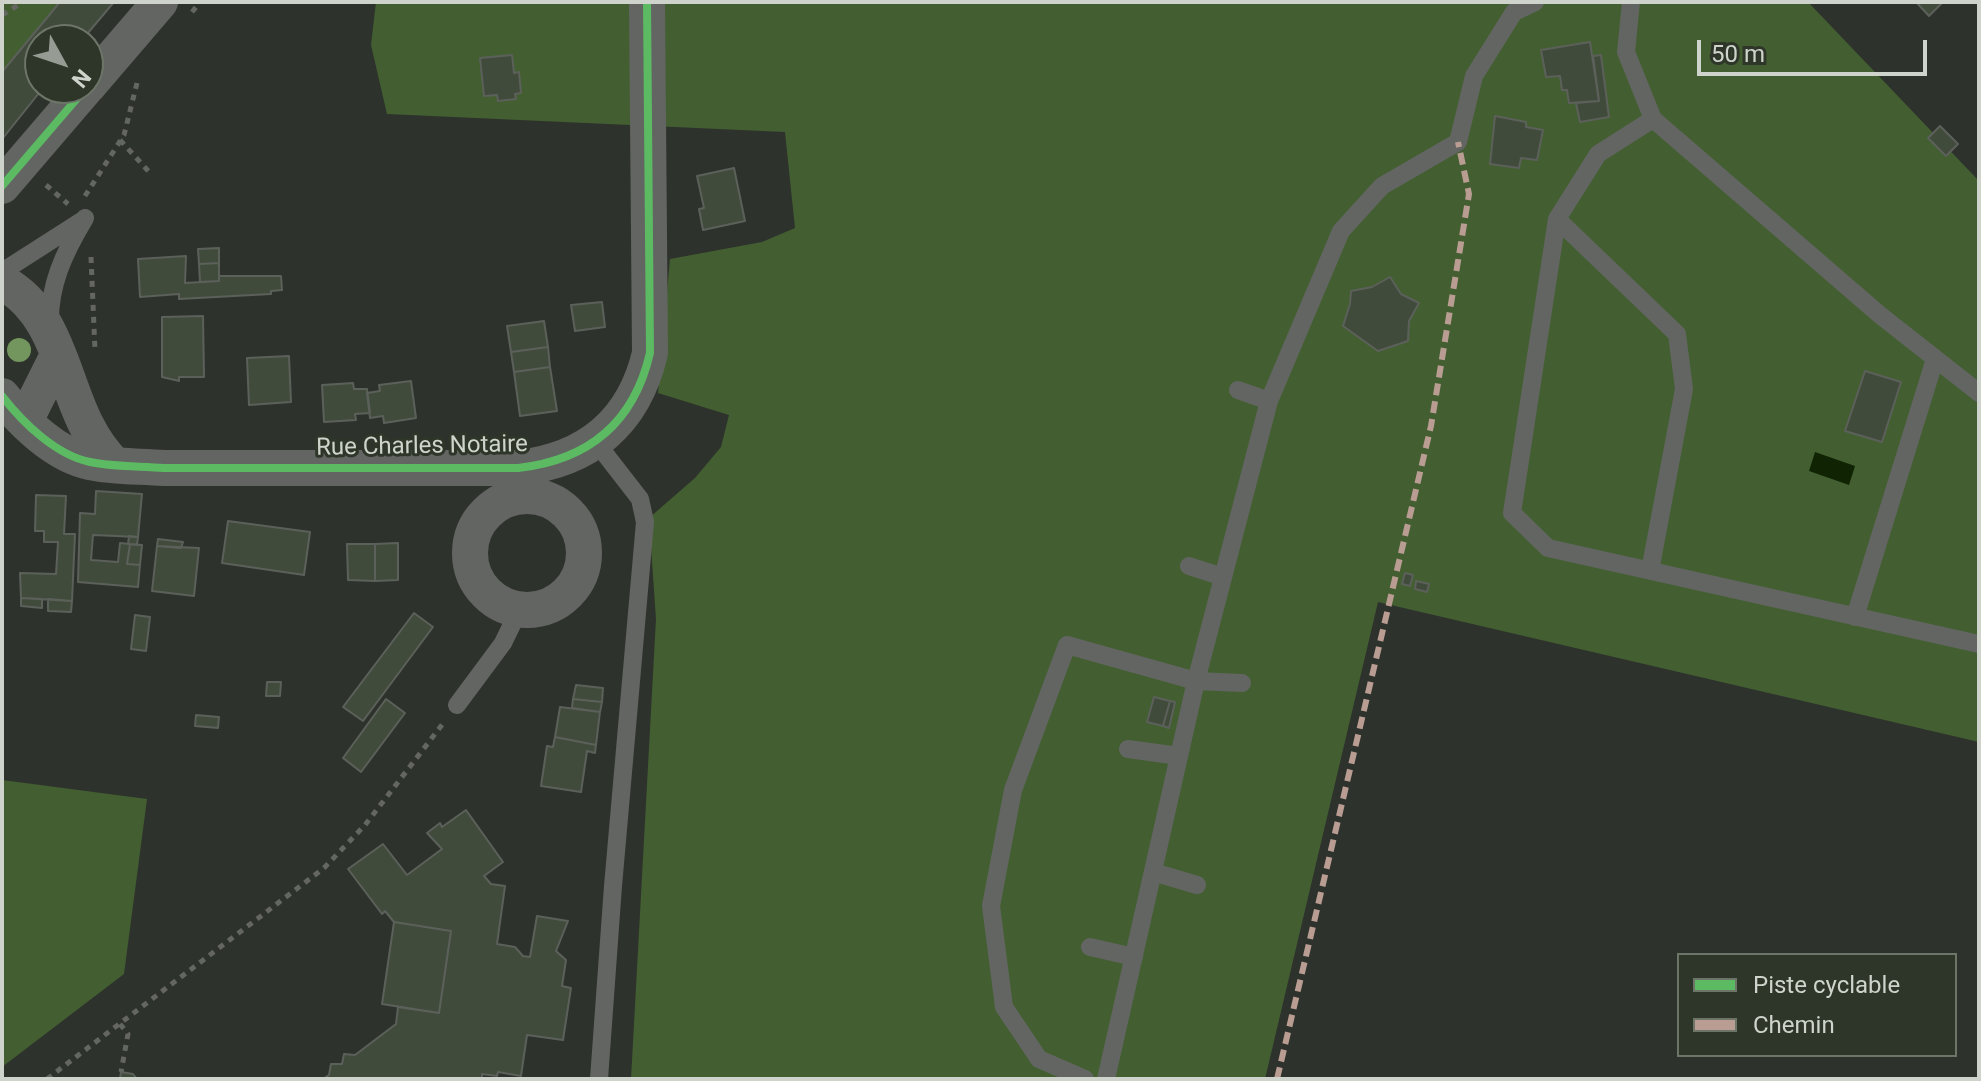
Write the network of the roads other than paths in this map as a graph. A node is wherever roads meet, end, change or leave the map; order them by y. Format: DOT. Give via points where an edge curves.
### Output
graph roads {
  1 [pos="647,2"];
  2 [pos="1535,2"];
  3 [pos="1631,2"];
  4 [pos="176,7"];
  5 [pos="104,72"];
  6 [pos="72,104"];
  7 [pos="1653,119"];
  8 [pos="2,186"];
  9 [pos="1557,219"];
  10 [pos="2,272"];
  11 [pos="2,282"];
  12 [pos="54,344"];
  13 [pos="1935,359"];
  14 [pos="1238,390"];
  15 [pos="1979,393"];
  16 [pos="1269,401"];
  17 [pos="14,408"];
  18 [pos="595,441"];
  19 [pos="115,465"];
  20 [pos="534,481"];
  21 [pos="1189,566"];
  22 [pos="1650,571"];
  23 [pos="1223,577"];
  24 [pos="519,610"];
  25 [pos="1855,617"];
  26 [pos="1979,644"];
  27 [pos="1196,681"];
  28 [pos="1242,683"];
  29 [pos="457,705"];
  30 [pos="1128,749"];
  31 [pos="1179,756"];
  32 [pos="1153,872"];
  33 [pos="1197,885"];
  34 [pos="1090,947"];
  35 [pos="1134,957"];
  36 [pos="599,1079"];
  37 [pos="1085,1079"];
  38 [pos="1106,1079"];
  1 -- 18 [label="street, Rue Charles Notaire" via="650,353 629,407"];
  2 -- 16 [label="lane" via="1514,12 1474,76 1458,142 1382,186 1341,231"];
  3 -- 7 [label="lane" via="1626,52"];
  4 -- 5 [label="street"];
  6 -- 8 [label="street"];
  7 -- 9 [label="lane" via="1598,154"];
  7 -- 13 [label="lane"];
  9 -- 22 [label="lane" via="1677,334 1684,389"];
  9 -- 22 [label="lane" via="1512,513 1548,548"];
  10 -- 12 [label="lane" via="85,218 62,257 49,312"];
  11 -- 12 [label="street" via="30,302"];
  12 -- 17 [label="street"];
  12 -- 19 [label="street" via="91,438"];
  13 -- 15 [label="lane"];
  13 -- 25 [label="lane"];
  14 -- 16 [label="lane"];
  16 -- 23 [label="lane"];
  17 -- 19 [label="street, Rue Charles Notaire" via="49,442 75,457"];
  18 -- 20 [label="street, Rue Charles Notaire"];
  18 -- 36 [label="lane" via="640,499 645,522"];
  19 -- 20 [label="street, Rue Charles Notaire" via="400,469"];
  20 -- 24 [label="street" via="479,521 470,546 472,572 481,588 494,601"];
  20 -- 24 [label="street" via="572,518 581,533 583,560 578,578 561,599 537,610"];
  21 -- 23 [label="lane"];
  22 -- 25 [label="lane"];
  23 -- 27 [label="lane"];
  24 -- 29 [label="lane" via="503,643"];
  25 -- 26 [label="lane"];
  27 -- 28 [label="lane"];
  27 -- 31 [label="lane"];
  27 -- 37 [label="lane" via="1067,645 1013,790 991,906 1004,1007 1039,1059"];
  30 -- 31 [label="lane"];
  31 -- 32 [label="lane"];
  32 -- 33 [label="lane"];
  32 -- 35 [label="lane"];
  34 -- 35 [label="lane"];
  35 -- 38 [label="lane"];
}
